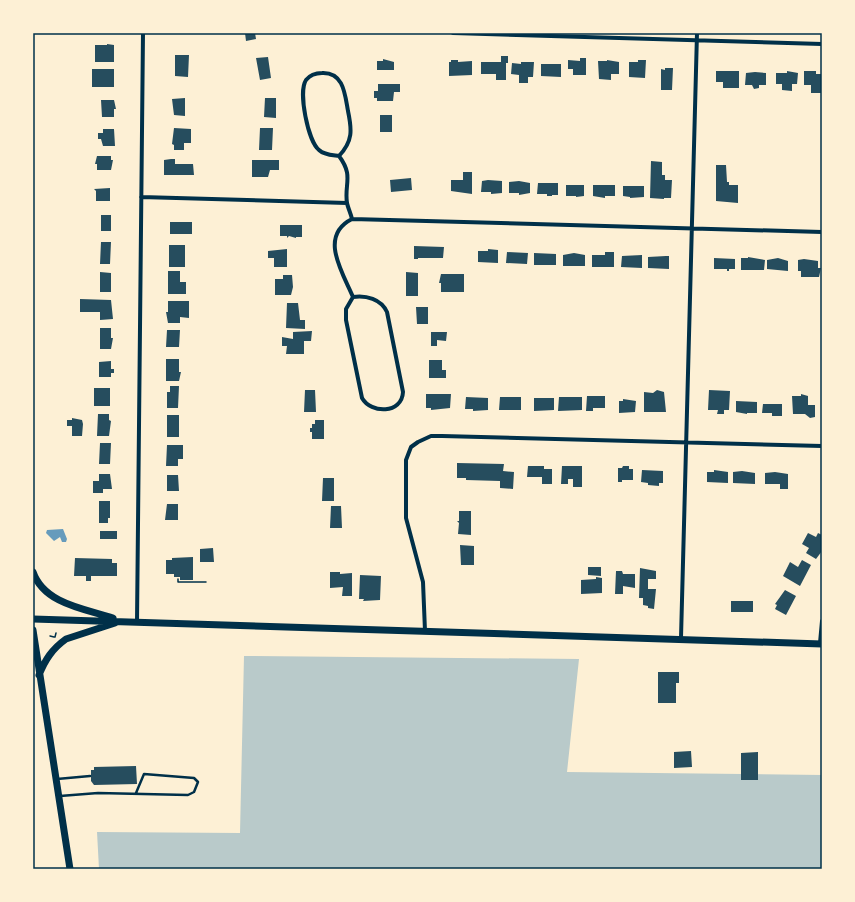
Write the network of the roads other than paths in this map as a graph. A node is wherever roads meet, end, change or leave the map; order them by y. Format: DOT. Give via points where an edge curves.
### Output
graph roads {
  1 [pos="142,33"];
  2 [pos="453,33"];
  3 [pos="697,33"];
  4 [pos="697,40"];
  5 [pos="822,44"];
  6 [pos="339,156"];
  7 [pos="141,197"];
  8 [pos="347,203"];
  9 [pos="352,219"];
  10 [pos="693,228"];
  11 [pos="822,232"];
  12 [pos="353,297"];
  13 [pos="686,442"];
  14 [pos="822,446"];
  15 [pos="33,572"];
  16 [pos="33,619"];
  17 [pos="121,621"];
  18 [pos="822,621"];
  19 [pos="137,622"];
  20 [pos="33,630"];
  21 [pos="425,631"];
  22 [pos="680,638"];
  23 [pos="821,644"];
  24 [pos="33,666"];
  25 [pos="39,675"];
  26 [pos="90,776"];
  27 [pos="57,779"];
  28 [pos="136,793"];
  29 [pos="59,796"];
  30 [pos="70,869"];
  1 -- 7 [label="street"];
  2 -- 4 [label="street"];
  3 -- 4 [label="street"];
  4 -- 5 [label="street"];
  4 -- 10 [label="street"];
  6 -- 6 [label="street" via="347,147 352,134 344,86 332,74 317,73 306,80 303,87 310,135 313,144 319,150"];
  6 -- 8 [label="street" via="348,176"];
  7 -- 8 [label="street"];
  7 -- 19 [label="street"];
  8 -- 9 [label="street"];
  9 -- 10 [label="street"];
  9 -- 12 [label="street" via="340,229 335,247 338,263"];
  10 -- 11 [label="street"];
  10 -- 13 [label="street"];
  12 -- 12 [label="street" via="346,309 345,317 362,398 374,409 385,410 400,401 403,392 387,312 381,304 371,298"];
  13 -- 14 [label="street"];
  13 -- 21 [label="street" via="431,436 411,447 407,454 405,505 409,534 423,582"];
  13 -- 22 [label="street"];
  15 -- 17 [label="main road" via="36,581 52,597"];
  16 -- 17 [label="main road"];
  17 -- 19 [label="main road"];
  17 -- 25 [label="main road" via="66,640 46,658"];
  18 -- 23 [label="street"];
  19 -- 21 [label="main road"];
  20 -- 25 [label="main road"];
  21 -- 22 [label="main road"];
  22 -- 23 [label="main road"];
  24 -- 25 [label="main road"];
  25 -- 27 [label="main road"];
  26 -- 27 [label="lane"];
  27 -- 29 [label="main road"];
  28 -- 28 [label="lane" via="188,795 194,792 198,782 194,778 144,774"];
  28 -- 29 [label="lane"];
  29 -- 30 [label="main road"];
}
